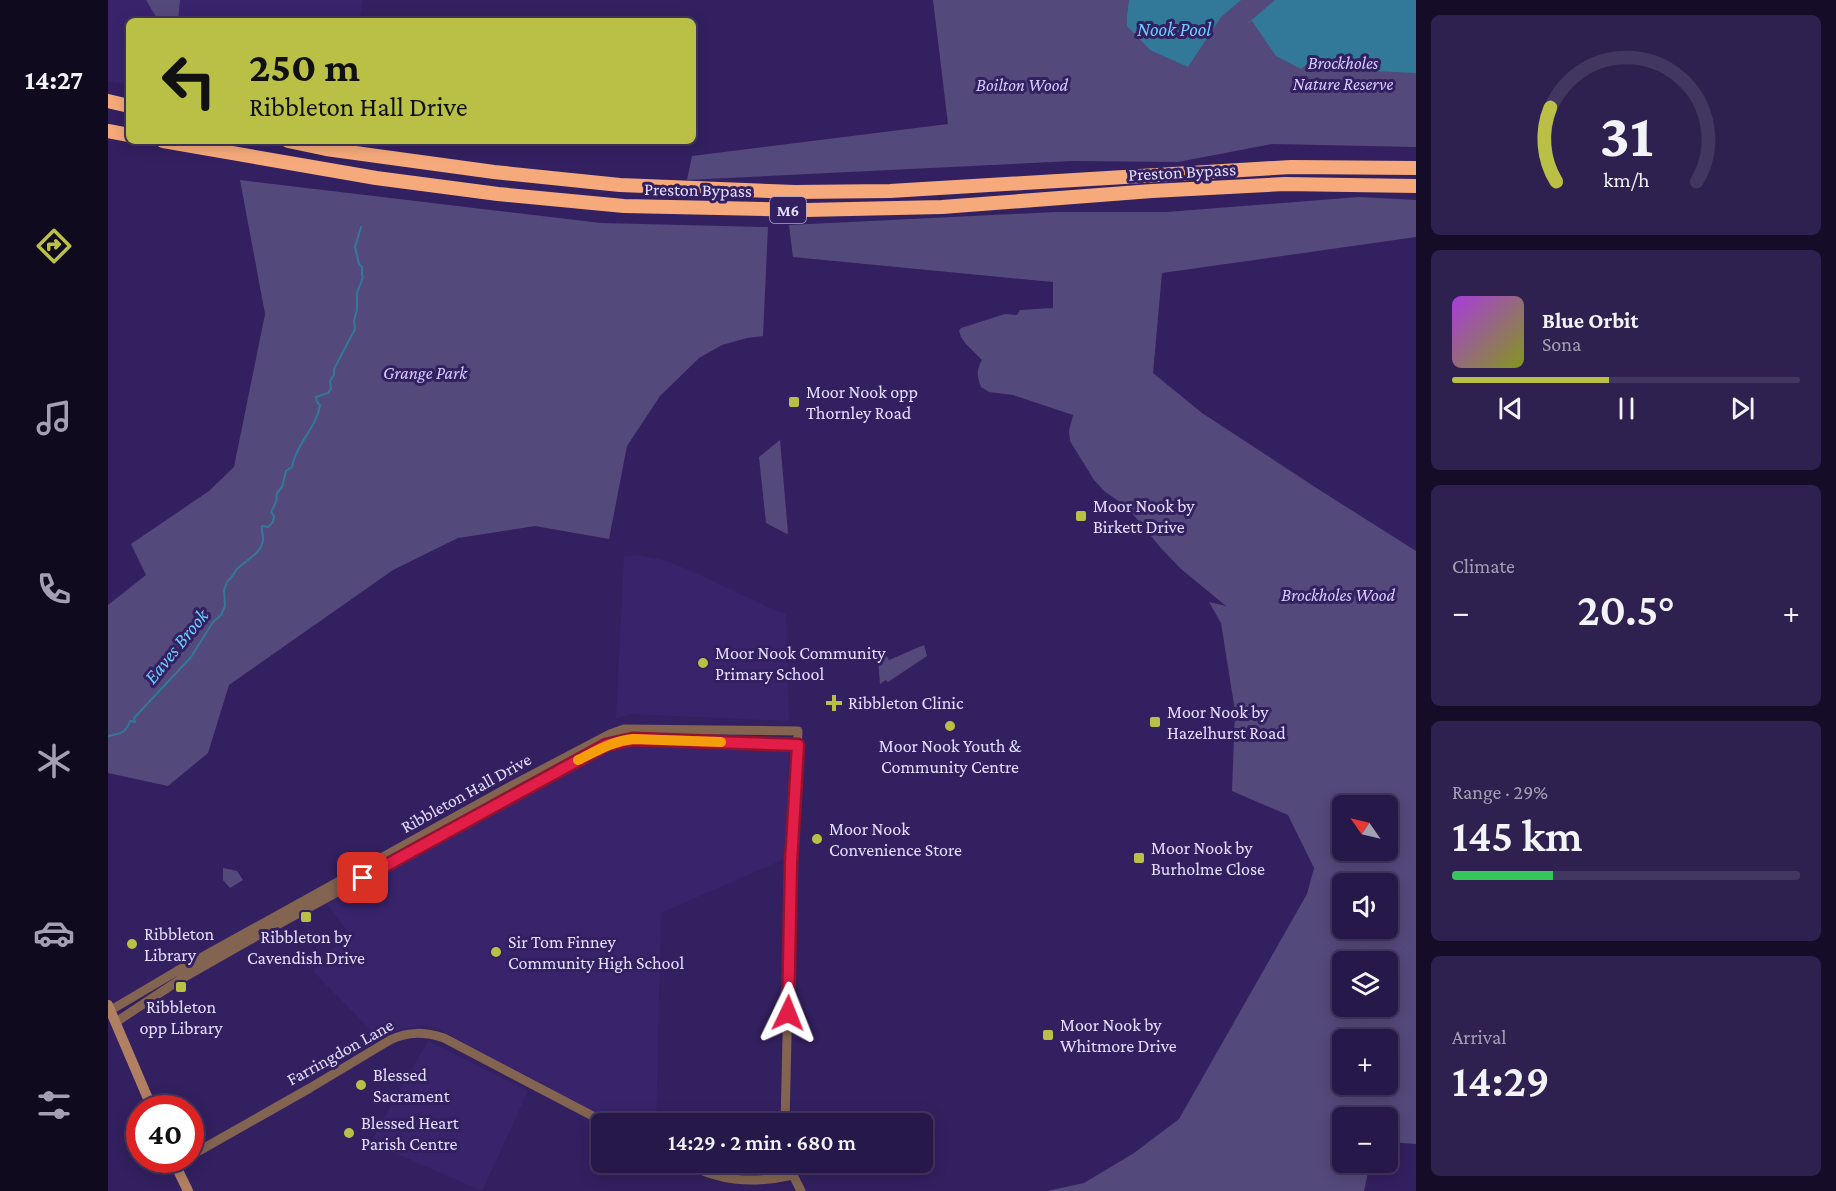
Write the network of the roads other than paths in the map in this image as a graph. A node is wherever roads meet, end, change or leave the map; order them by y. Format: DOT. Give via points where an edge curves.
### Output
graph roads {
  1 [pos="108,101"];
  2 [pos="126,105"];
  3 [pos="108,131"];
  4 [pos="126,134"];
  5 [pos="181,144"];
  6 [pos="302,144"];
  7 [pos="1416,168"];
  8 [pos="1416,186"];
  9 [pos="612,738"];
  10 [pos="798,745"];
  11 [pos="568,760"];
  12 [pos="512,786"];
  13 [pos="517,795"];
  14 [pos="461,820"];
  15 [pos="244,939"];
  16 [pos="110,1008"];
  17 [pos="116,1022"];
  18 [pos="147,1095"];
  19 [pos="785,1113"];
  20 [pos="591,1115"];
  21 [pos="204,1148"];
  22 [pos="181,1173"];
  23 [pos="706,1173"];
  24 [pos="793,1175"];
  25 [pos="188,1191"];
  26 [pos="801,1191"];
  1 -- 2 [label="highway"];
  3 -- 4 [label="highway"];
  5 -- 8 [label="highway, Preston Bypass / M6" via="376,178 498,195 624,206 806,210 942,207 1284,184"];
  6 -- 7 [label="highway, Preston Bypass / M6" via="620,185 795,192 890,191 1291,167"];
  9 -- 10 [label="street, Ribbleton Hall Drive"];
  9 -- 10 [label="street, Ribbleton Hall Drive" via="624,729 798,731"];
  9 -- 11 [label="street, Ribbleton Hall Drive" via="606,745"];
  10 -- 19 [label="street"];
  11 -- 12 [label="street, Ribbleton Hall Drive"];
  11 -- 13 [label="street, Ribbleton Hall Drive"];
  12 -- 13 [label="street"];
  12 -- 14 [label="street, Ribbleton Hall Drive"];
  13 -- 14 [label="street, Ribbleton Hall Drive"];
  14 -- 15 [label="street, Ribbleton Hall Drive"];
  15 -- 16 [label="street, Ribbleton Hall Drive"];
  15 -- 17 [label="street, Ribbleton Hall Drive"];
  16 -- 17 [label="main road"];
  17 -- 18 [label="main road"];
  20 -- 21 [label="street, Farringdon Lane" via="444,1038 416,1032 390,1040"];
  22 -- 25 [label="main road"];
  23 -- 24 [label="street" via="754,1181"];
  24 -- 26 [label="street"];
}
